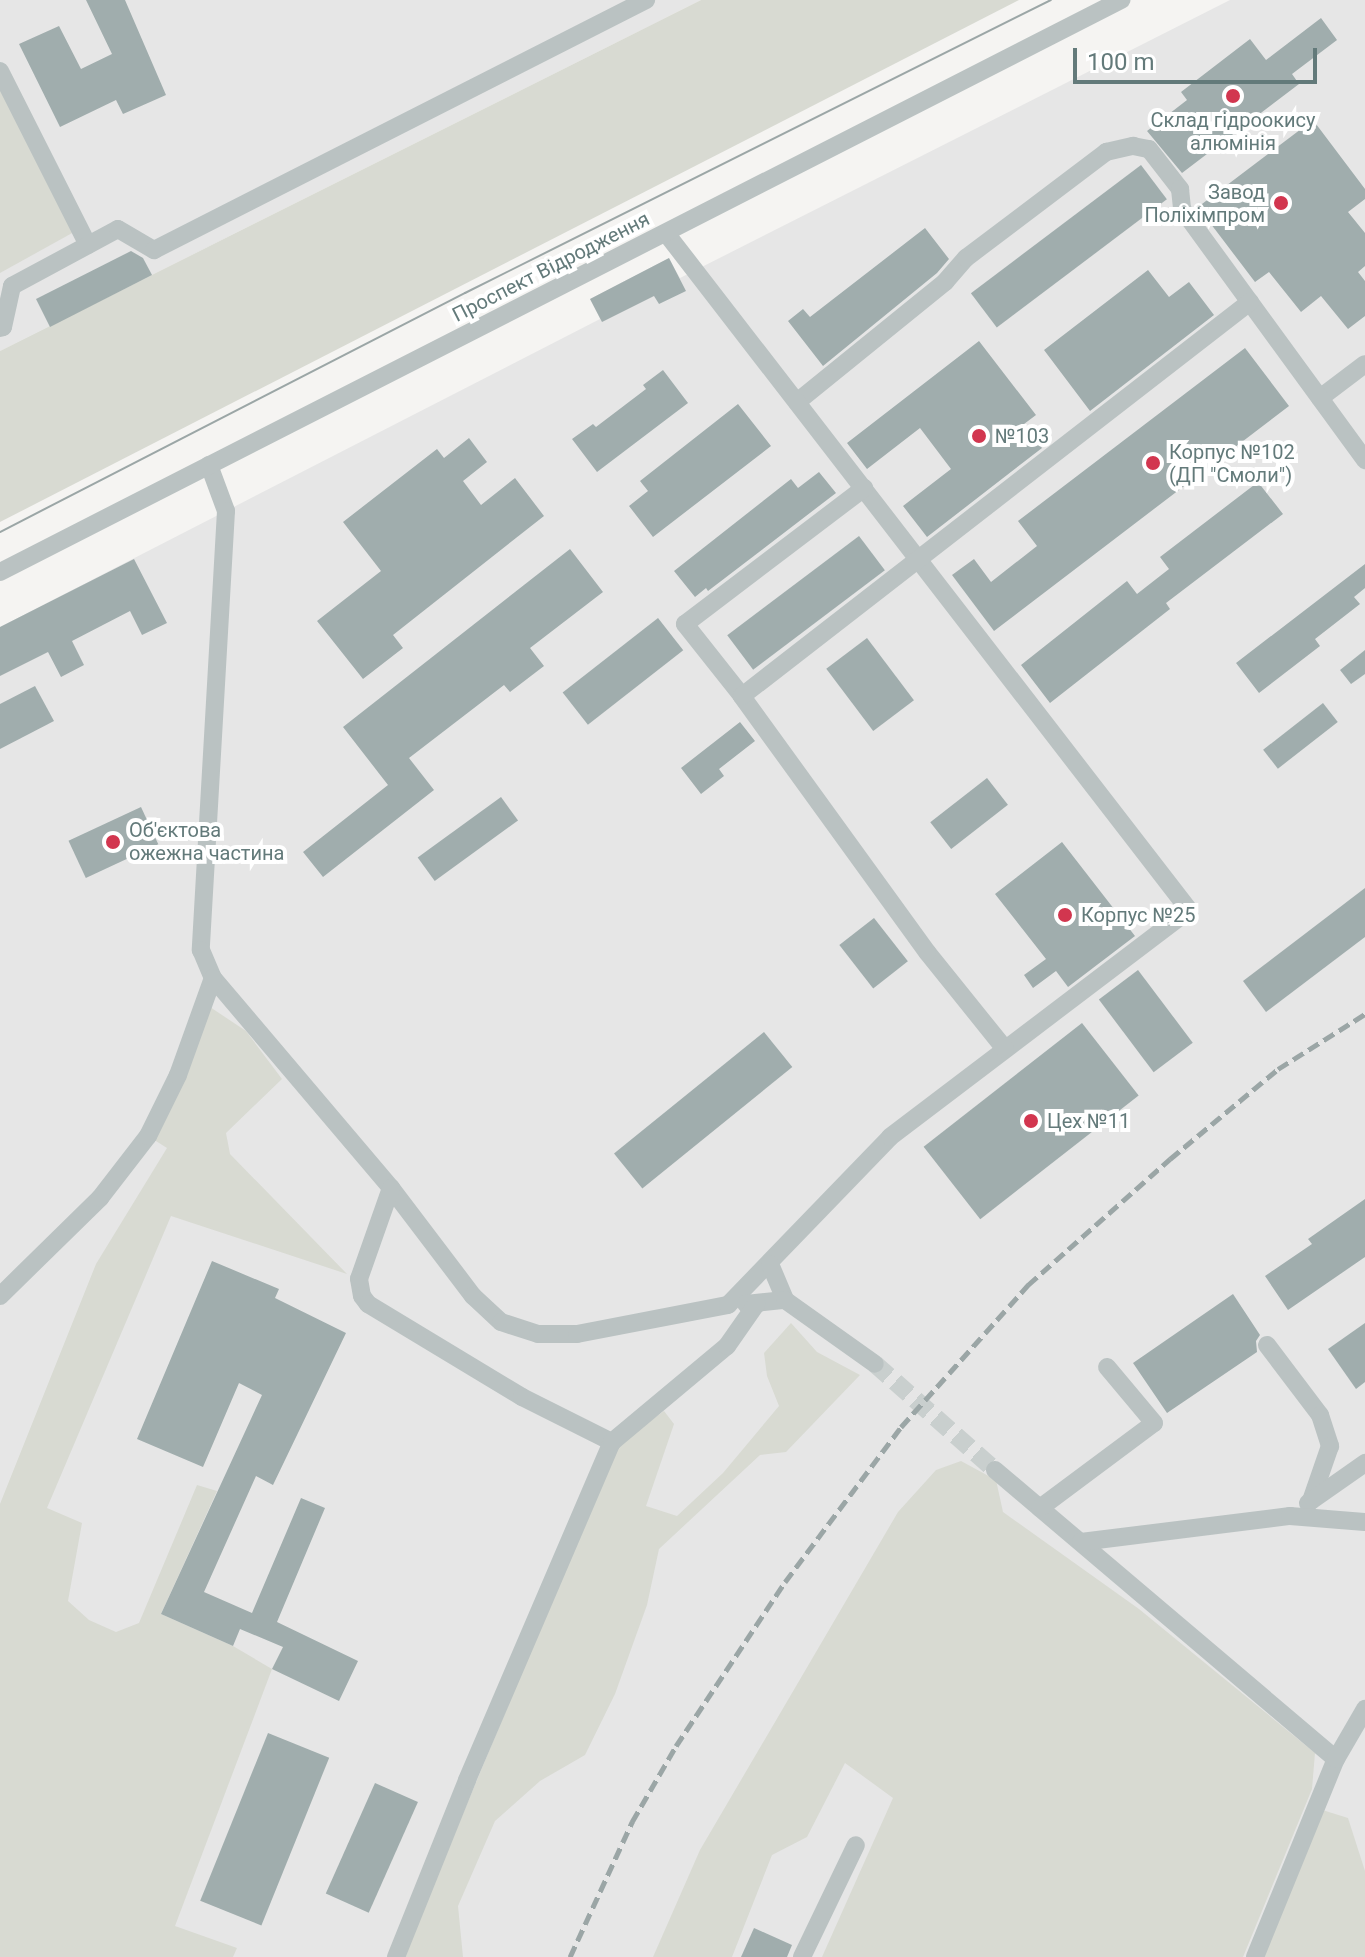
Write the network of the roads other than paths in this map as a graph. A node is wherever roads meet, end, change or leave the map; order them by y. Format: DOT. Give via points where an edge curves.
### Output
graph roads {
  1 [pos="646,0"];
  2 [pos="1121,0"];
  3 [pos="0,71"];
  4 [pos="666,233"];
  5 [pos="88,245"];
  6 [pos="1250,302"];
  7 [pos="0,328"];
  8 [pos="1365,364"];
  9 [pos="1320,398"];
  10 [pos="797,402"];
  11 [pos="1365,460"];
  12 [pos="209,465"];
  13 [pos="864,488"];
  14 [pos="917,558"];
  15 [pos="0,572"];
  16 [pos="742,696"];
  17 [pos="213,978"];
  18 [pos="1005,1049"];
  19 [pos="391,1188"];
  20 [pos="770,1264"];
  21 [pos="0,1296"];
  22 [pos="785,1300"];
  23 [pos="757,1303"];
  24 [pos="728,1305"];
  25 [pos="1267,1345"];
  26 [pos="875,1364"];
  27 [pos="1107,1367"];
  28 [pos="612,1442"];
  29 [pos="1365,1463"];
  30 [pos="995,1470"];
  31 [pos="1311,1501"];
  32 [pos="1040,1508"];
  33 [pos="1290,1516"];
  34 [pos="1365,1522"];
  35 [pos="1081,1542"];
  36 [pos="1365,1709"];
  37 [pos="1336,1759"];
  38 [pos="856,1845"];
  39 [pos="396,1957"];
  40 [pos="802,1957"];
  41 [pos="1255,1957"];
  1 -- 5 [label="street" via="154,250 118,229"];
  2 -- 4 [label="street, Проспект Відродження"];
  3 -- 5 [label="street"];
  4 -- 10 [label="street"];
  4 -- 12 [label="street, Проспект Відродження"];
  5 -- 7 [label="street" via="12,286"];
  6 -- 9 [label="street"];
  6 -- 10 [label="street" via="1182,209 1180,189 1149,149 1119,147 966,258 945,282"];
  6 -- 14 [label="street"];
  8 -- 9 [label="street"];
  9 -- 11 [label="street"];
  10 -- 13 [label="street"];
  12 -- 15 [label="street, Проспект Відродження"];
  12 -- 17 [label="street" via="226,511 201,950"];
  13 -- 14 [label="street"];
  13 -- 16 [label="street" via="685,624"];
  14 -- 16 [label="street"];
  14 -- 18 [label="street" via="1189,910"];
  16 -- 18 [label="street" via="927,952"];
  17 -- 19 [label="street"];
  17 -- 21 [label="street" via="178,1075 148,1136 100,1198"];
  18 -- 20 [label="street" via="890,1137"];
  19 -- 24 [label="street" via="473,1296 501,1322 538,1334 577,1334"];
  19 -- 28 [label="street" via="359,1279 358,1290 368,1304 522,1397"];
  20 -- 22 [label="street"];
  20 -- 24 [label="street"];
  22 -- 23 [label="street"];
  22 -- 26 [label="street"];
  23 -- 24 [label="street"];
  23 -- 28 [label="street" via="727,1346"];
  25 -- 31 [label="street" via="1320,1415 1330,1446"];
  27 -- 32 [label="street" via="1154,1423"];
  28 -- 39 [label="street"];
  29 -- 31 [label="street"];
  30 -- 32 [label="street"];
  31 -- 33 [label="street"];
  32 -- 35 [label="street"];
  33 -- 34 [label="street"];
  33 -- 35 [label="street"];
  35 -- 37 [label="street"];
  36 -- 37 [label="street"];
  37 -- 41 [label="street"];
  38 -- 40 [label="street"];
}
